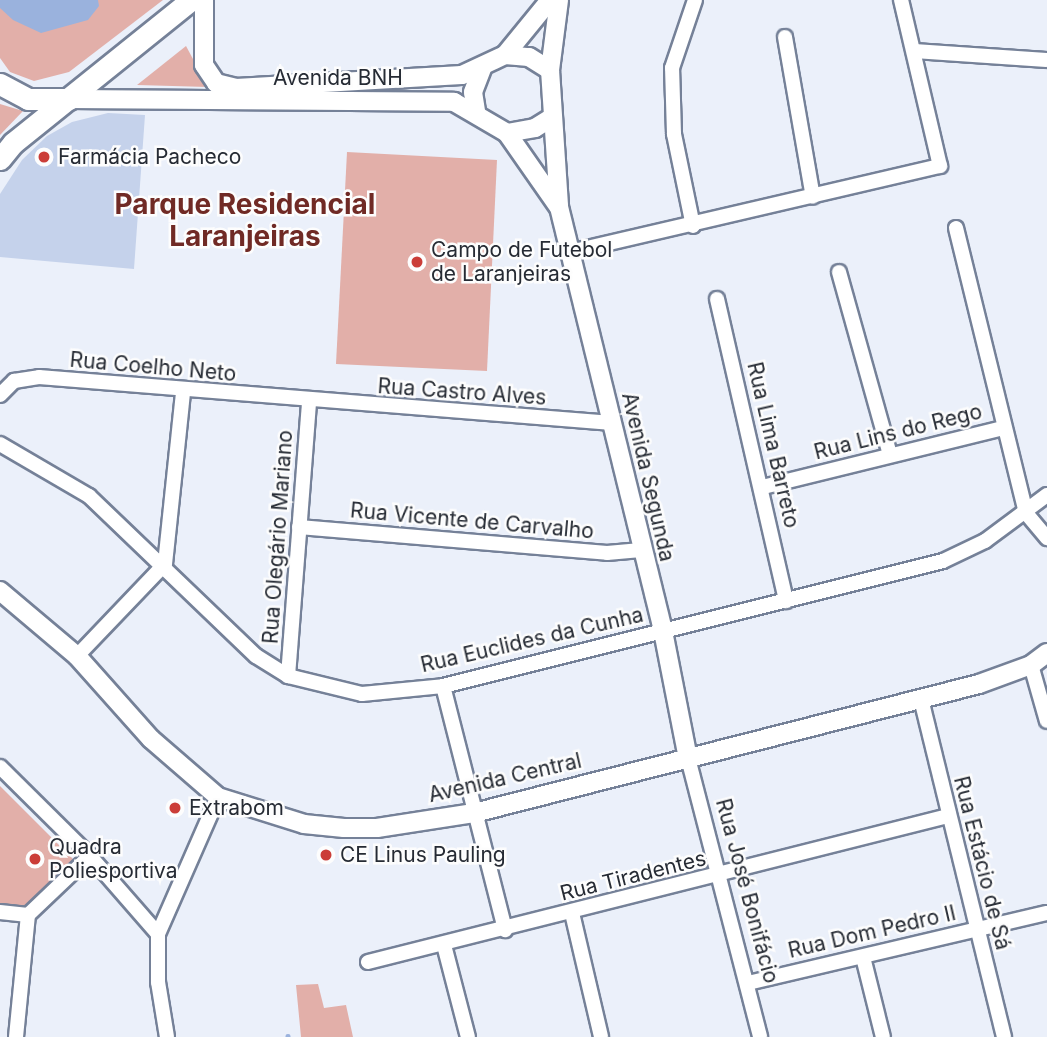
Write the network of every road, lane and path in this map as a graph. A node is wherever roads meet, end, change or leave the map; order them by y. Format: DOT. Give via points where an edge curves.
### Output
graph roads {
  1 [pos="191,0"];
  2 [pos="204,0"];
  3 [pos="550,0"];
  4 [pos="559,0"];
  5 [pos="695,0"];
  6 [pos="901,0"];
  7 [pos="785,37"];
  8 [pos="914,51"];
  9 [pos="505,55"];
  10 [pos="1047,60"];
  11 [pos="482,69"];
  12 [pos="550,70"];
  13 [pos="0,84"];
  14 [pos="69,99"];
  15 [pos="476,111"];
  16 [pos="551,118"];
  17 [pos="507,133"];
  18 [pos="0,159"];
  19 [pos="813,197"];
  20 [pos="559,207"];
  21 [pos="693,226"];
  22 [pos="956,228"];
  23 [pos="570,252"];
  24 [pos="839,272"];
  25 [pos="717,299"];
  26 [pos="183,392"];
  27 [pos="0,395"];
  28 [pos="309,402"];
  29 [pos="612,423"];
  30 [pos="1003,428"];
  31 [pos="0,444"];
  32 [pos="890,455"];
  33 [pos="763,487"];
  34 [pos="1047,495"];
  35 [pos="1026,513"];
  36 [pos="299,527"];
  37 [pos="1047,538"];
  38 [pos="641,550"];
  39 [pos="165,564"];
  40 [pos="0,591"];
  41 [pos="786,601"];
  42 [pos="663,631"];
  43 [pos="1047,653"];
  44 [pos="77,656"];
  45 [pos="1031,665"];
  46 [pos="288,676"];
  47 [pos="443,686"];
  48 [pos="921,699"];
  49 [pos="1047,721"];
  50 [pos="688,758"];
  51 [pos="0,767"];
  52 [pos="218,797"];
  53 [pos="474,813"];
  54 [pos="948,816"];
  55 [pos="90,856"];
  56 [pos="720,875"];
  57 [pos="0,912"];
  58 [pos="572,912"];
  59 [pos="1047,913"];
  60 [pos="28,915"];
  61 [pos="977,929"];
  62 [pos="505,930"];
  63 [pos="158,934"];
  64 [pos="444,945"];
  65 [pos="863,957"];
  66 [pos="368,962"];
  67 [pos="748,983"];
  68 [pos="16,1037"];
  69 [pos="167,1037"];
  70 [pos="468,1037"];
  71 [pos="601,1037"];
  72 [pos="760,1037"];
  73 [pos="883,1037"];
  74 [pos="1004,1037"];
  1 -- 14 [label="main road"];
  2 -- 11 [label="street, Avenida BNH" via="204,65 216,83 226,86 420,80"];
  3 -- 9 [label="street, Avenida BNH"];
  4 -- 12 [label="street"];
  5 -- 21 [label="street" via="671,68 674,134"];
  6 -- 8 [label="street"];
  7 -- 19 [label="street"];
  8 -- 10 [label="street"];
  8 -- 19 [label="street" via="940,166"];
  9 -- 11 [label="street, Avenida BNH"];
  9 -- 12 [label="street" via="529,57"];
  11 -- 15 [label="street" via="473,92"];
  12 -- 16 [label="street"];
  13 -- 14 [label="main road" via="28,99"];
  14 -- 15 [label="street, Avenida BNH" via="454,102"];
  14 -- 18 [label="main road" via="13,143"];
  15 -- 17 [label="street, Avenida BNH"];
  16 -- 17 [label="street" via="535,128"];
  16 -- 20 [label="street"];
  17 -- 20 [label="street, Avenida BNH"];
  19 -- 21 [label="street"];
  20 -- 23 [label="street, Avenida Segunda"];
  21 -- 23 [label="street"];
  22 -- 30 [label="street"];
  23 -- 29 [label="street, Avenida Segunda"];
  24 -- 32 [label="street"];
  25 -- 33 [label="street, Rua Lima Barreto"];
  26 -- 27 [label="street, Rua Coelho Neto" via="27,377 14,381"];
  26 -- 28 [label="street, Rua Coelho Neto"];
  26 -- 39 [label="street"];
  28 -- 29 [label="street, Rua Castro Alves"];
  28 -- 36 [label="street, Rua Olegário Mariano"];
  29 -- 38 [label="street, Avenida Segunda"];
  30 -- 32 [label="street, Rua Lins do Rego"];
  30 -- 35 [label="street"];
  31 -- 39 [label="street, Rua Euclides da Cunha" via="89,496"];
  32 -- 33 [label="street, Rua Lins do Rego"];
  33 -- 41 [label="street, Rua Lima Barreto"];
  34 -- 35 [label="street, Rua Euclides da Cunha"];
  35 -- 37 [label="street"];
  35 -- 41 [label="street, Rua Euclides da Cunha" via="943,561"];
  36 -- 38 [label="street, Rua Vicente de Carvalho" via="607,553"];
  36 -- 46 [label="street, Rua Olegário Mariano"];
  38 -- 42 [label="street, Avenida Segunda"];
  39 -- 44 [label="street"];
  39 -- 46 [label="street, Rua Euclides da Cunha" via="212,617 256,656"];
  40 -- 44 [label="street, Avenida Central"];
  41 -- 42 [label="street, Rua Euclides da Cunha"];
  42 -- 47 [label="street, Rua Euclides da Cunha"];
  42 -- 50 [label="street, Avenida Segunda"];
  43 -- 45 [label="street, Avenida Central"];
  44 -- 52 [label="street, Avenida Central" via="151,739"];
  45 -- 48 [label="street, Avenida Central"];
  45 -- 49 [label="street"];
  46 -- 47 [label="street, Rua Euclides da Cunha" via="362,694"];
  47 -- 53 [label="street"];
  48 -- 50 [label="street, Avenida Central"];
  48 -- 54 [label="street, Rua Estácio de Sá"];
  50 -- 53 [label="street, Avenida Central"];
  50 -- 56 [label="street, Rua José Bonifácio"];
  51 -- 55 [label="street"];
  52 -- 53 [label="street, Avenida Central" via="304,824 344,828 377,828"];
  52 -- 63 [label="street"];
  53 -- 62 [label="street"];
  54 -- 56 [label="street, Rua Tiradentes"];
  54 -- 61 [label="street, Rua Estácio de Sá"];
  55 -- 60 [label="street"];
  55 -- 63 [label="street"];
  56 -- 58 [label="street, Rua Tiradentes"];
  56 -- 67 [label="street, Rua José Bonifácio"];
  57 -- 60 [label="street"];
  58 -- 62 [label="street, Rua Tiradentes"];
  58 -- 71 [label="street"];
  59 -- 61 [label="street, Rua Dom Pedro II"];
  60 -- 68 [label="street"];
  61 -- 65 [label="street, Rua Dom Pedro II"];
  61 -- 74 [label="street, Rua Estácio de Sá"];
  62 -- 64 [label="street, Rua Tiradentes"];
  63 -- 69 [label="street" via="158,982"];
  64 -- 66 [label="street, Rua Tiradentes"];
  64 -- 70 [label="street"];
  65 -- 67 [label="street, Rua Dom Pedro II"];
  65 -- 73 [label="street"];
  67 -- 72 [label="street, Rua José Bonifácio"];
}
